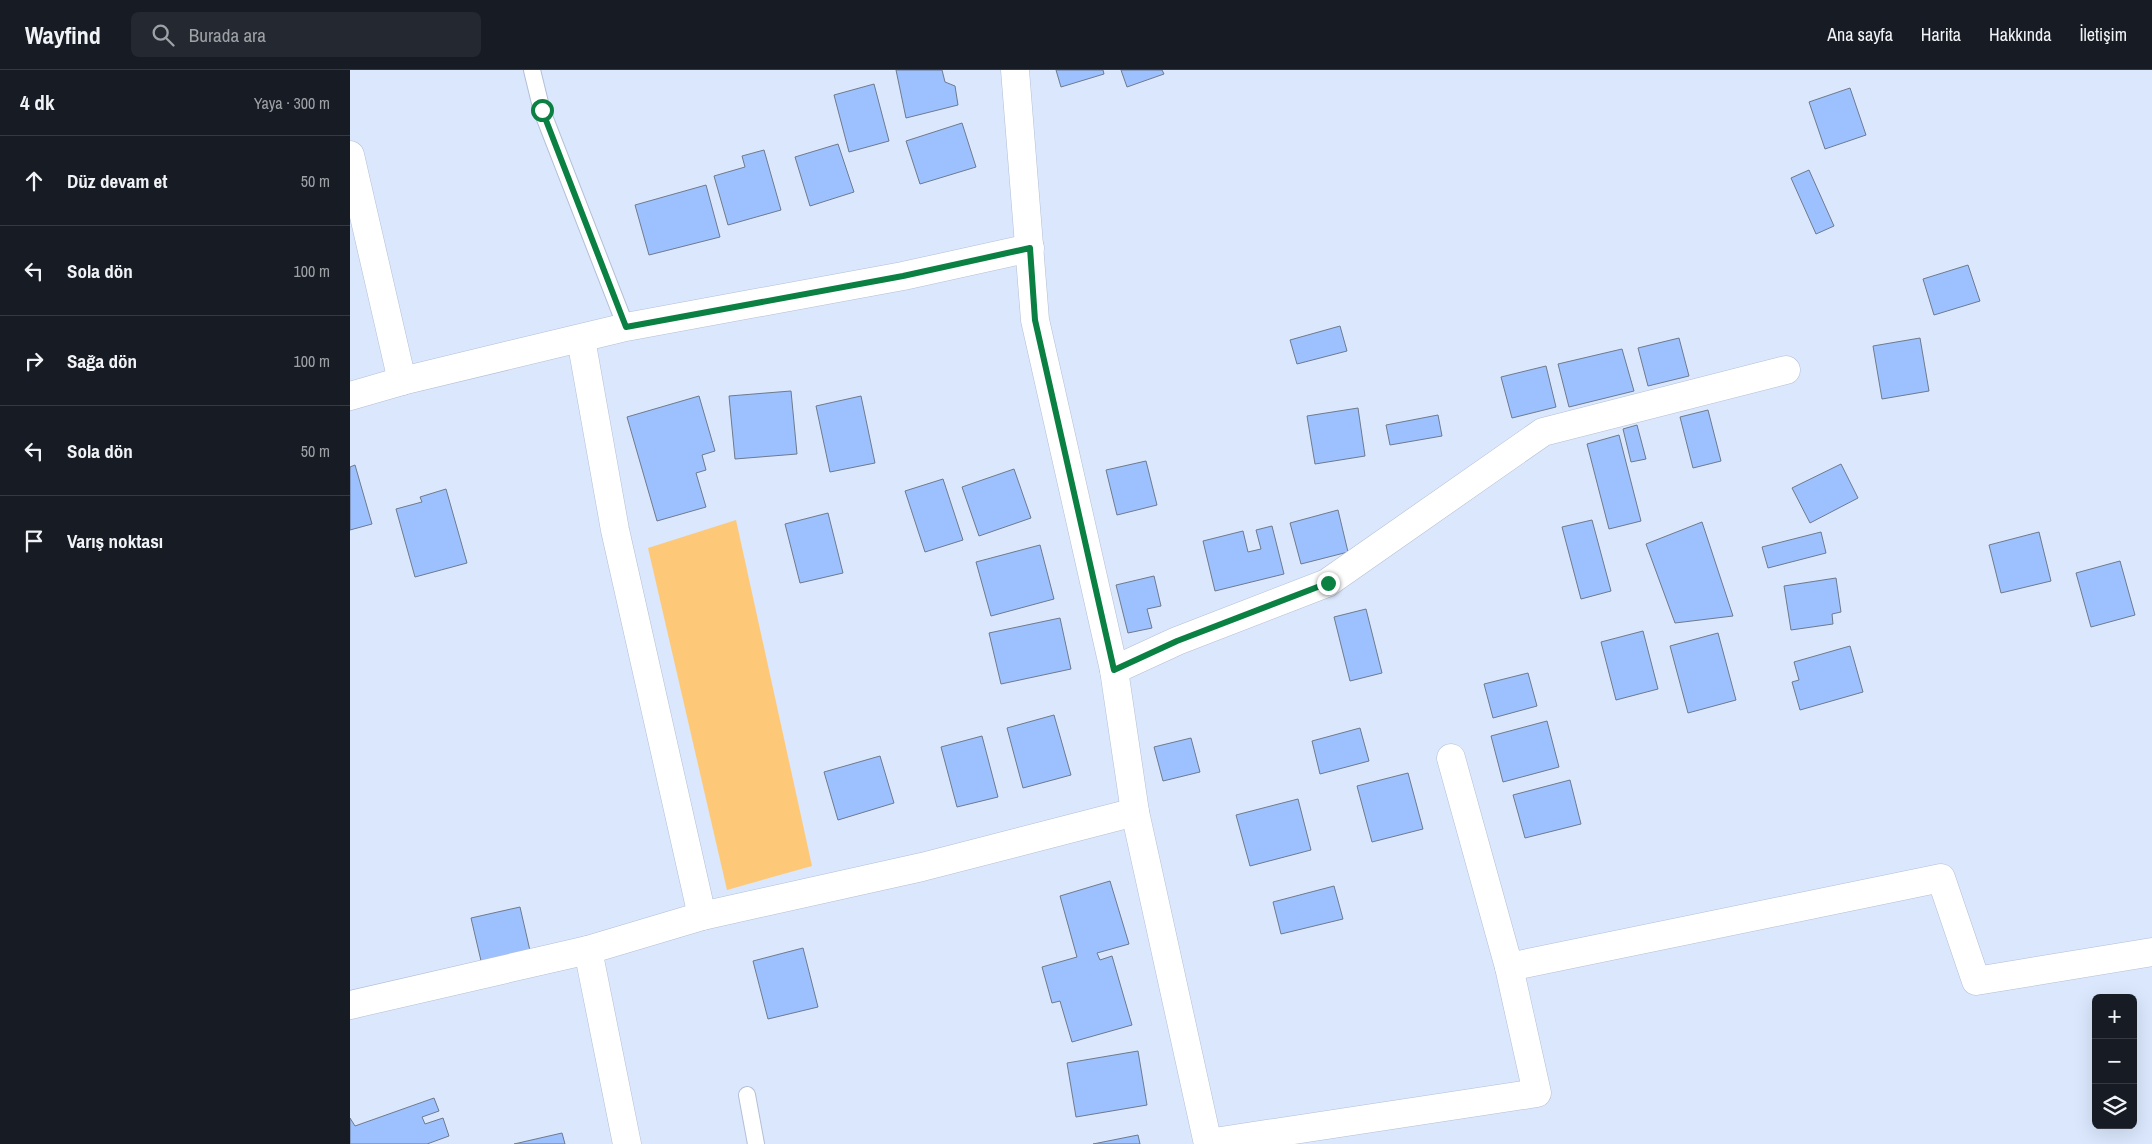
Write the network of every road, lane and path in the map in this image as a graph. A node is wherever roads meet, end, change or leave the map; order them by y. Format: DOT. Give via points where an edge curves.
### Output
graph roads {
  1 [pos="532,70"];
  2 [pos="1014,70"];
  3 [pos="350,155"];
  4 [pos="1030,248"];
  5 [pos="626,327"];
  6 [pos="581,339"];
  7 [pos="1786,370"];
  8 [pos="402,382"];
  9 [pos="350,396"];
  10 [pos="1114,670"];
  11 [pos="1451,758"];
  12 [pos="1135,812"];
  13 [pos="702,916"];
  14 [pos="588,950"];
  15 [pos="2152,952"];
  16 [pos="1510,967"];
  17 [pos="350,1005"];
  18 [pos="747,1095"];
  19 [pos="1208,1143"];
  20 [pos="627,1144"];
  21 [pos="756,1144"];
  1 -- 5 [label="lane" via="542,110"];
  2 -- 4 [label="street"];
  3 -- 8 [label="street"];
  4 -- 5 [label="street" via="903,276"];
  4 -- 10 [label="street" via="1035,320"];
  5 -- 6 [label="street"];
  6 -- 8 [label="street"];
  6 -- 13 [label="street" via="615,530"];
  7 -- 10 [label="street" via="1543,432 1328,583 1177,641"];
  8 -- 9 [label="street"];
  10 -- 12 [label="street"];
  11 -- 16 [label="street"];
  12 -- 13 [label="street" via="922,867"];
  12 -- 19 [label="street"];
  13 -- 14 [label="street"];
  14 -- 17 [label="street"];
  14 -- 20 [label="street"];
  15 -- 16 [label="street" via="1976,981 1941,878"];
  16 -- 19 [label="street" via="1537,1093"];
  18 -- 21 [label="lane"];
}
